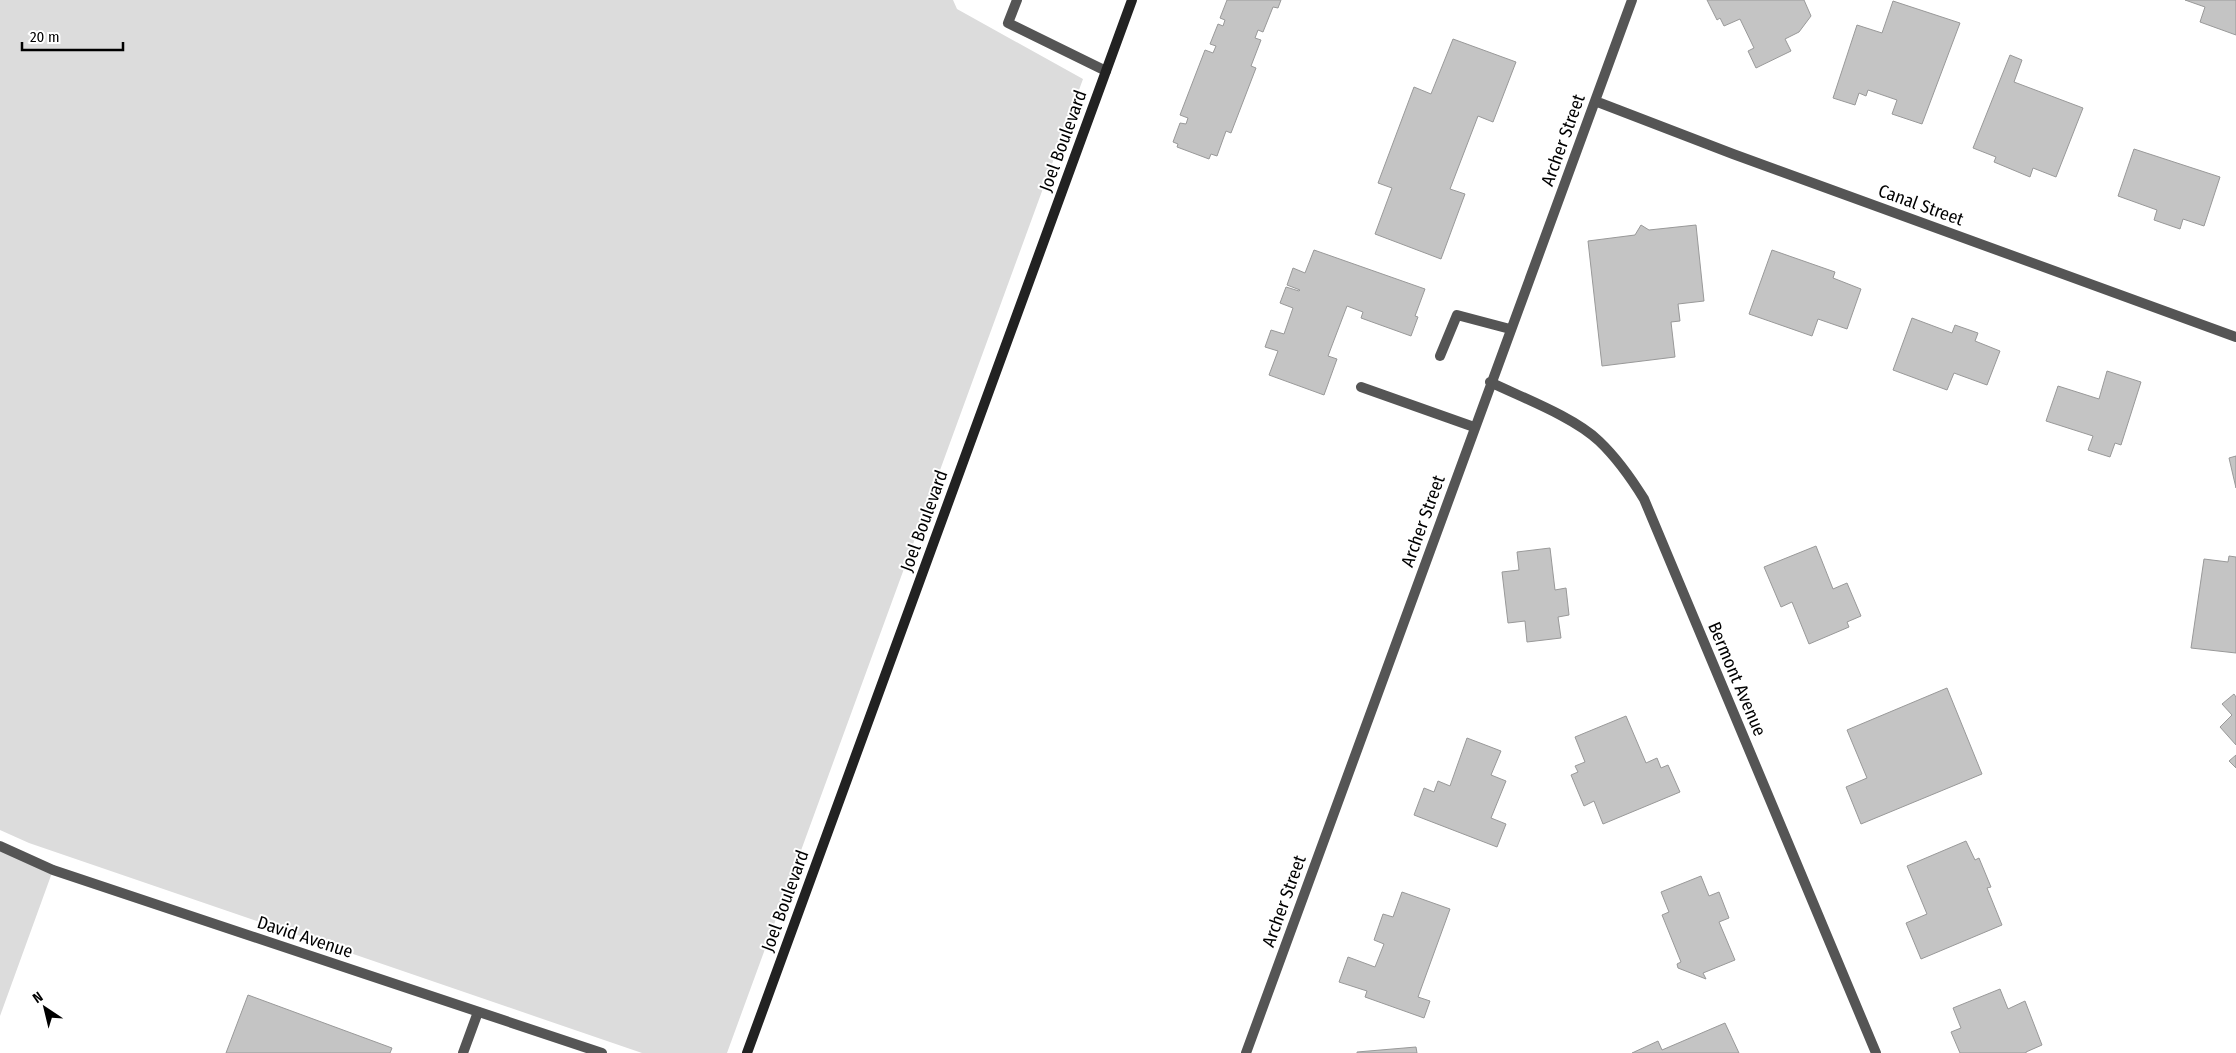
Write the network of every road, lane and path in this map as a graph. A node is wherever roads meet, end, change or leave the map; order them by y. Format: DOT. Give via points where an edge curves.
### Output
graph roads {
  1 [pos="1017,0"];
  2 [pos="1132,0"];
  3 [pos="1632,0"];
  4 [pos="1106,71"];
  5 [pos="1595,101"];
  6 [pos="1510,329"];
  7 [pos="2236,337"];
  8 [pos="1440,356"];
  9 [pos="1490,382"];
  10 [pos="1361,387"];
  11 [pos="1474,427"];
  12 [pos="0,846"];
  13 [pos="478,1012"];
  14 [pos="463,1053"];
  15 [pos="602,1053"];
  16 [pos="747,1053"];
  17 [pos="1246,1053"];
  18 [pos="1876,1053"];
  1 -- 4 [label="street" via="1008,23"];
  2 -- 4 [label="main road, Joel Boulevard"];
  3 -- 5 [label="street, Archer Street"];
  4 -- 16 [label="main road, Joel Boulevard"];
  5 -- 6 [label="street, Archer Street"];
  5 -- 7 [label="street, Canal Street"];
  6 -- 8 [label="street" via="1457,315"];
  6 -- 9 [label="street, Archer Street"];
  9 -- 11 [label="street, Archer Street"];
  9 -- 18 [label="street, Bermont Avenue" via="1566,419 1598,440 1624,467 1644,499"];
  10 -- 11 [label="street"];
  11 -- 17 [label="street, Archer Street"];
  12 -- 13 [label="street, David Avenue" via="53,870"];
  13 -- 14 [label="street"];
  13 -- 15 [label="street, David Avenue"];
}
